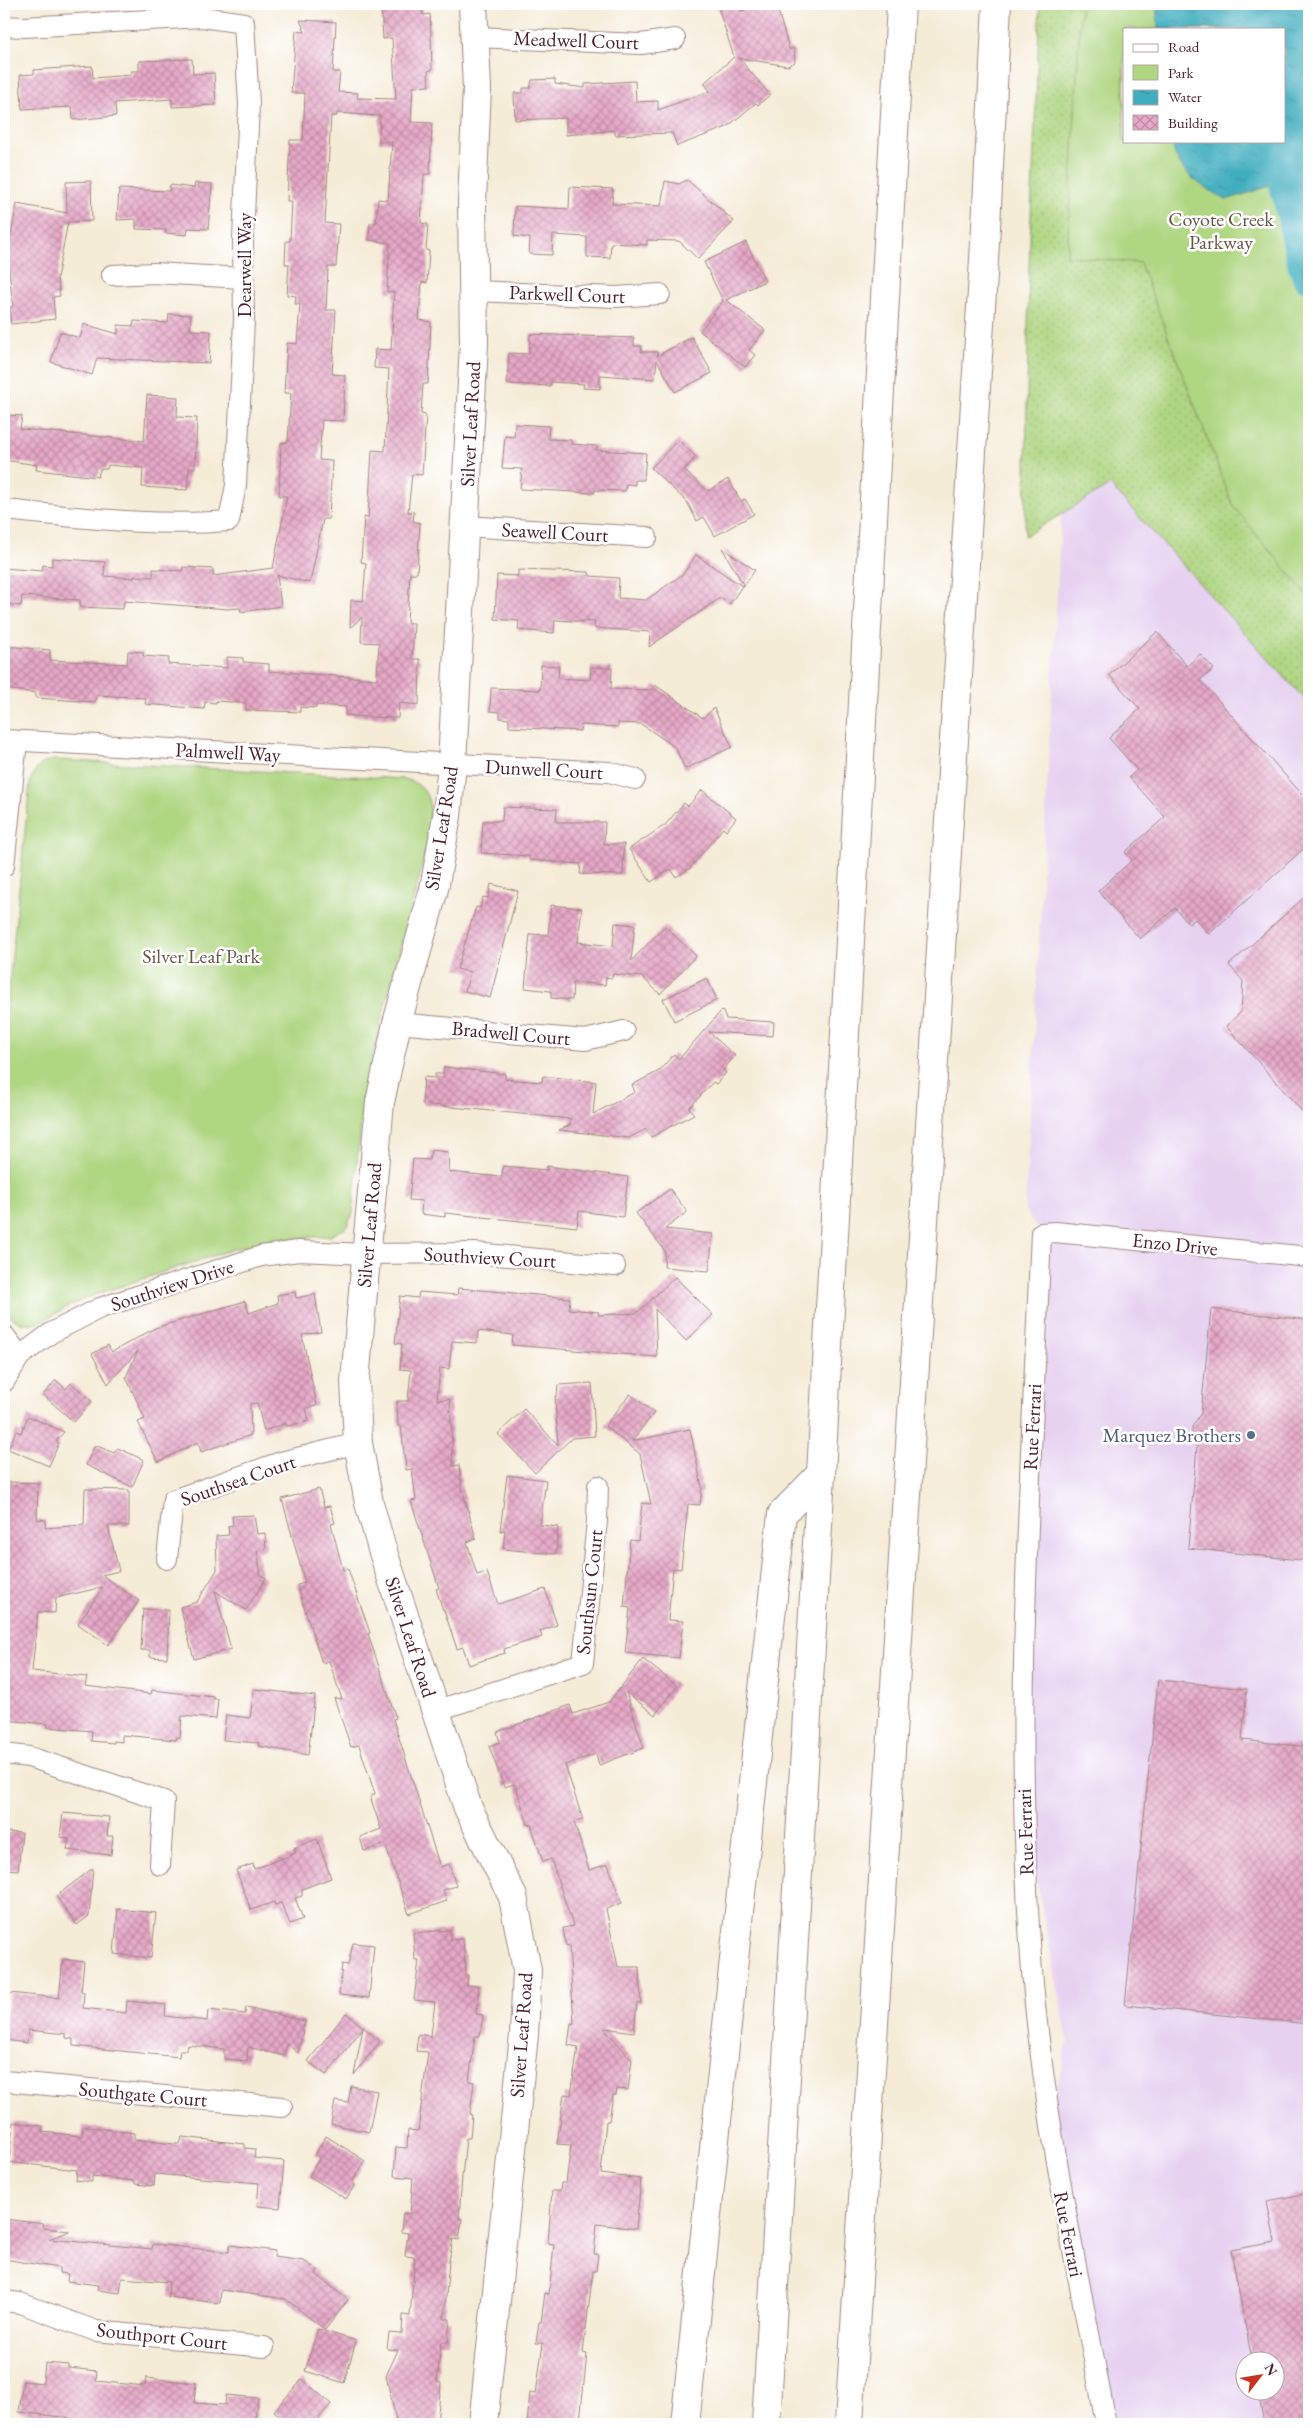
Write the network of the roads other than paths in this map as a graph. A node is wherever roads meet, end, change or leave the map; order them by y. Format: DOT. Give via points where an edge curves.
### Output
graph roads {
  1 [pos="473,4"];
  2 [pos="901,4"];
  3 [pos="997,4"];
  4 [pos="4,26"];
  5 [pos="475,37"];
  6 [pos="676,39"];
  7 [pos="112,275"];
  8 [pos="243,278"];
  9 [pos="474,291"];
  10 [pos="660,294"];
  11 [pos="4,510"];
  12 [pos="464,526"];
  13 [pos="647,537"];
  14 [pos="10,740"];
  15 [pos="452,764"];
  16 [pos="635,779"];
  17 [pos="4,866"];
  18 [pos="397,1023"];
  19 [pos="624,1031"];
  20 [pos="1041,1233"];
  21 [pos="366,1254"];
  22 [pos="1309,1257"];
  23 [pos="615,1266"];
  24 [pos="4,1335"];
  25 [pos="20,1356"];
  26 [pos="4,1382"];
  27 [pos="358,1444"];
  28 [pos="821,1474"];
  29 [pos="598,1486"];
  30 [pos="167,1559"];
  31 [pos="435,1711"];
  32 [pos="4,1754"];
  33 [pos="160,1865"];
  34 [pos="4,2081"];
  35 [pos="282,2107"];
  36 [pos="4,2301"];
  37 [pos="264,2348"];
  38 [pos="483,2424"];
  39 [pos="684,2424"];
  40 [pos="766,2424"];
  41 [pos="850,2424"];
  42 [pos="1106,2424"];
  1 -- 5 [label="main road, Silver Leaf Road"];
  2 -- 28 [label="main road"];
  3 -- 41 [label="main road"];
  4 -- 8 [label="street, Dearwell Way" via="24,28 202,17 244,23 249,104"];
  5 -- 6 [label="street, Meadwell Court" via="641,44"];
  5 -- 9 [label="main road, Silver Leaf Road"];
  7 -- 8 [label="street" via="154,273"];
  8 -- 11 [label="street, Dearwell Way" via="236,485 229,521 196,524"];
  9 -- 10 [label="street, Parkwell Court" via="616,297"];
  9 -- 12 [label="main road, Silver Leaf Road"];
  12 -- 13 [label="street, Seawell Court"];
  12 -- 15 [label="main road, Silver Leaf Road"];
  14 -- 15 [label="street, Palmwell Way"];
  14 -- 17 [label="street"];
  15 -- 16 [label="street, Dunwell Court" via="609,772"];
  15 -- 18 [label="main road, Silver Leaf Road" via="434,890"];
  18 -- 19 [label="street, Bradwell Court" via="586,1040"];
  18 -- 21 [label="main road, Silver Leaf Road" via="380,1102"];
  20 -- 22 [label="street, Enzo Drive"];
  20 -- 42 [label="street, Rue Ferrari" via="1024,1638 1024,1819 1030,1945 1055,2153"];
  21 -- 23 [label="street, Southview Court" via="475,1253"];
  21 -- 25 [label="street, Southview Drive" via="299,1251 261,1256 100,1308 51,1334"];
  21 -- 27 [label="main road, Silver Leaf Road" via="355,1381"];
  24 -- 25 [label="street"];
  25 -- 26 [label="street, Southview Drive"];
  27 -- 30 [label="street, Southsea Court" via="281,1462 173,1500"];
  27 -- 31 [label="main road, Silver Leaf Road" via="382,1549"];
  28 -- 39 [label="main road" via="782,1514"];
  28 -- 40 [label="main road"];
  29 -- 31 [label="street, Southsun Court" via="583,1663"];
  31 -- 38 [label="main road, Silver Leaf Road" via="468,1808 513,1897 527,1970 524,2035"];
  32 -- 33 [label="street" via="29,1757 164,1801"];
  34 -- 35 [label="street, Southgate Court"];
  36 -- 37 [label="street, Southport Court" via="20,2303 96,2331"];
}
